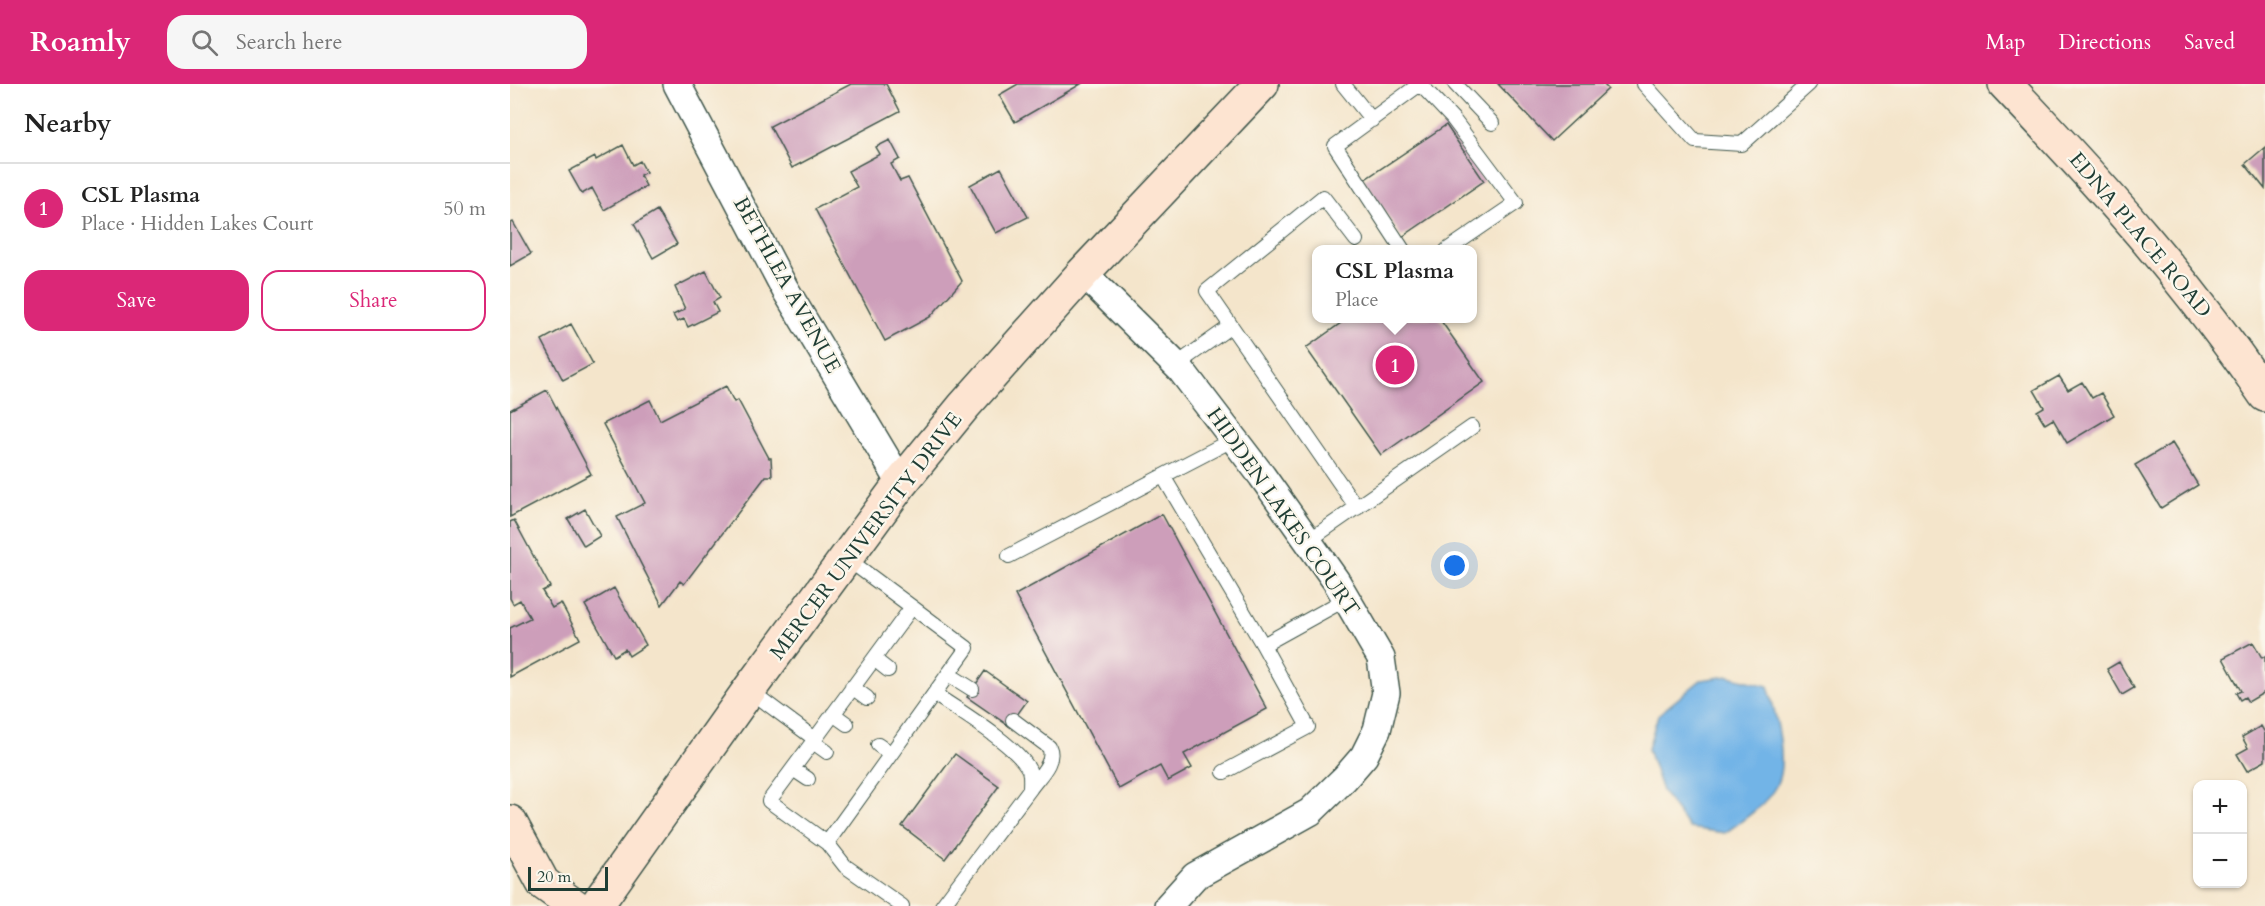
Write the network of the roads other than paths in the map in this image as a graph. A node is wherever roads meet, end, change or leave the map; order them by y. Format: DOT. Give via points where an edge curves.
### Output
graph roads {
  1 [pos="677,84"];
  2 [pos="1343,84"];
  3 [pos="1455,84"];
  4 [pos="1644,84"];
  5 [pos="1809,84"];
  6 [pos="2005,84"];
  7 [pos="1256,86"];
  8 [pos="1372,120"];
  9 [pos="1492,123"];
  10 [pos="1356,240"];
  11 [pos="1400,245"];
  12 [pos="1454,245"];
  13 [pos="1083,273"];
  14 [pos="1231,326"];
  15 [pos="1176,365"];
  16 [pos="2265,395"];
  17 [pos="1472,427"];
  18 [pos="1234,439"];
  19 [pos="1163,476"];
  20 [pos="901,483"];
  21 [pos="1357,508"];
  22 [pos="1308,541"];
  23 [pos="1009,556"];
  24 [pos="846,558"];
  25 [pos="1346,599"];
  26 [pos="912,607"];
  27 [pos="1263,645"];
  28 [pos="874,659"];
  29 [pos="888,669"];
  30 [pos="948,674"];
  31 [pos="852,687"];
  32 [pos="972,689"];
  33 [pos="748,690"];
  34 [pos="918,691"];
  35 [pos="933,696"];
  36 [pos="867,698"];
  37 [pos="833,714"];
  38 [pos="898,719"];
  39 [pos="1013,720"];
  40 [pos="848,724"];
  41 [pos="910,727"];
  42 [pos="814,740"];
  43 [pos="878,745"];
  44 [pos="827,752"];
  45 [pos="891,754"];
  46 [pos="793,769"];
  47 [pos="1224,772"];
  48 [pos="859,773"];
  49 [pos="808,779"];
  50 [pos="871,782"];
  51 [pos="1030,789"];
  52 [pos="839,800"];
  53 [pos="851,808"];
  54 [pos="510,822"];
  55 [pos="827,843"];
  56 [pos="575,906"];
  57 [pos="596,906"];
  58 [pos="902,906"];
  59 [pos="942,906"];
  60 [pos="1168,906"];
  1 -- 20 [label="street, BETHLEA AVENUE" via="785,289"];
  2 -- 8 [label="lane"];
  3 -- 9 [label="lane"];
  4 -- 5 [label="lane" via="1695,141 1742,144"];
  6 -- 16 [label="main road, EDNA PLACE ROAD" via="2149,240"];
  7 -- 13 [label="main road, MERCER UNIVERSITY DRIVE"];
  8 -- 11 [label="lane" via="1335,146"];
  8 -- 12 [label="lane" via="1420,84 1453,119 1516,203"];
  10 -- 14 [label="lane" via="1323,198 1207,291"];
  13 -- 15 [label="street, HIDDEN LAKES COURT"];
  13 -- 20 [label="main road, MERCER UNIVERSITY DRIVE"];
  14 -- 15 [label="lane"];
  14 -- 21 [label="lane"];
  15 -- 18 [label="street, HIDDEN LAKES COURT"];
  17 -- 21 [label="lane"];
  18 -- 19 [label="lane"];
  18 -- 22 [label="street, HIDDEN LAKES COURT"];
  19 -- 23 [label="lane"];
  19 -- 27 [label="lane"];
  20 -- 24 [label="main road, MERCER UNIVERSITY DRIVE"];
  21 -- 22 [label="lane"];
  22 -- 25 [label="street, HIDDEN LAKES COURT"];
  24 -- 26 [label="lane"];
  24 -- 33 [label="main road, MERCER UNIVERSITY DRIVE"];
  25 -- 27 [label="lane"];
  25 -- 60 [label="street, HIDDEN LAKES COURT" via="1381,658 1386,693 1377,730 1364,756 1310,812 1195,876"];
  26 -- 28 [label="lane"];
  26 -- 30 [label="lane" via="968,648"];
  27 -- 47 [label="lane" via="1308,727"];
  28 -- 29 [label="lane"];
  28 -- 31 [label="lane"];
  30 -- 32 [label="lane"];
  30 -- 35 [label="lane"];
  31 -- 36 [label="lane"];
  31 -- 37 [label="lane"];
  33 -- 42 [label="lane"];
  33 -- 57 [label="main road, MERCER UNIVERSITY DRIVE"];
  34 -- 35 [label="lane"];
  35 -- 41 [label="lane"];
  35 -- 51 [label="lane" via="1005,744 1023,761 1030,772"];
  37 -- 40 [label="lane"];
  37 -- 42 [label="lane"];
  38 -- 41 [label="lane"];
  39 -- 51 [label="lane" via="1052,753"];
  41 -- 45 [label="lane"];
  42 -- 44 [label="lane"];
  42 -- 46 [label="lane"];
  43 -- 45 [label="lane"];
  45 -- 50 [label="lane"];
  46 -- 49 [label="lane"];
  46 -- 55 [label="lane" via="769,801"];
  48 -- 50 [label="lane"];
  50 -- 53 [label="lane"];
  51 -- 59 [label="lane"];
  52 -- 53 [label="lane"];
  53 -- 55 [label="lane"];
  54 -- 56 [label="main road" via="543,883"];
  55 -- 58 [label="lane" via="845,866"];
}
